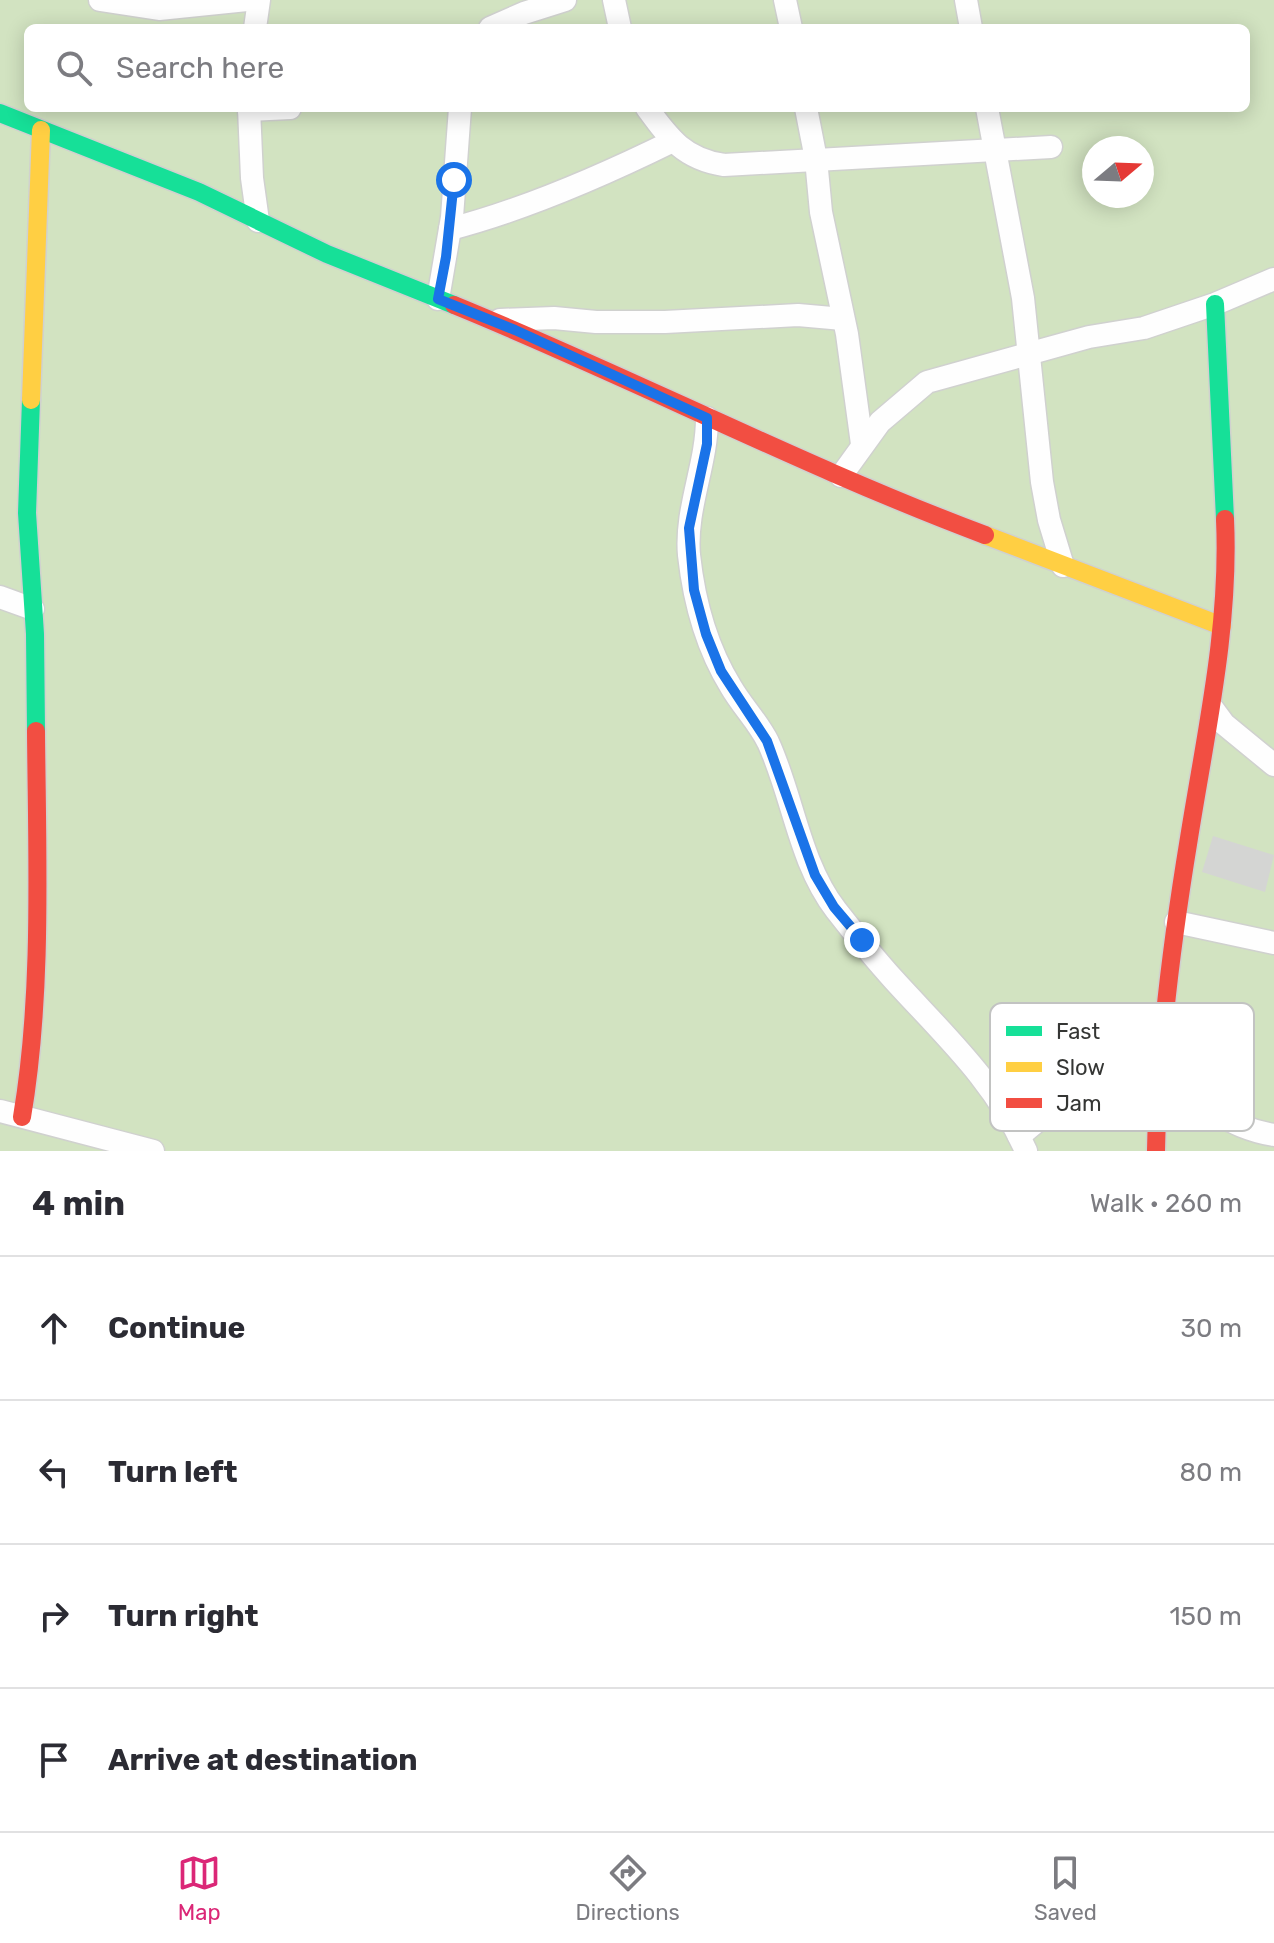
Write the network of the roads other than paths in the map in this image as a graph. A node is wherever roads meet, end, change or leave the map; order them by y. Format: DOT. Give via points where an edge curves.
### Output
graph roads {
  1 [pos="100,0"];
  2 [pos="247,0"];
  3 [pos="259,0"];
  4 [pos="565,0"];
  5 [pos="614,0"];
  6 [pos="785,0"];
  7 [pos="966,0"];
  8 [pos="256,24"];
  9 [pos="499,24"];
  10 [pos="619,24"];
  11 [pos="790,24"];
  12 [pos="970,24"];
  13 [pos="249,112"];
  14 [pos="460,112"];
  15 [pos="650,112"];
  16 [pos="807,112"];
  17 [pos="988,112"];
  18 [pos="0,113"];
  19 [pos="41,130"];
  20 [pos="673,141"];
  21 [pos="1051,147"];
  22 [pos="995,149"];
  23 [pos="816,159"];
  24 [pos="258,221"];
  25 [pos="450,229"];
  26 [pos="1274,279"];
  27 [pos="438,299"];
  28 [pos="1215,304"];
  29 [pos="843,319"];
  30 [pos="490,320"];
  31 [pos="1030,353"];
  32 [pos="707,418"];
  33 [pos="862,444"];
  34 [pos="841,476"];
  35 [pos="1063,566"];
  36 [pos="0,597"];
  37 [pos="33,609"];
  38 [pos="1222,626"];
  39 [pos="1213,709"];
  40 [pos="1274,765"];
  41 [pos="1176,922"];
  42 [pos="1274,943"];
  43 [pos="1168,1003"];
  44 [pos="990,1087"];
  45 [pos="11,1114"];
  46 [pos="1157,1131"];
  47 [pos="1249,1131"];
  48 [pos="1274,1135"];
  49 [pos="68,1140"];
  50 [pos="153,1151"];
  51 [pos="1156,1151"];
  1 -- 2 [label="street" via="159,9"];
  3 -- 8 [label="street"];
  4 -- 9 [label="street"];
  5 -- 10 [label="street"];
  6 -- 11 [label="street"];
  7 -- 12 [label="street"];
  13 -- 24 [label="street"];
  14 -- 25 [label="street"];
  15 -- 20 [label="street"];
  16 -- 23 [label="street"];
  17 -- 22 [label="street"];
  18 -- 19 [label="street"];
  19 -- 24 [label="street"];
  19 -- 37 [label="street" via="27,513"];
  20 -- 23 [label="street" via="689,155 724,165"];
  20 -- 25 [label="street" via="488,220"];
  21 -- 22 [label="street"];
  22 -- 23 [label="street"];
  22 -- 31 [label="street"];
  23 -- 29 [label="street"];
  24 -- 27 [label="street"];
  25 -- 27 [label="street"];
  26 -- 28 [label="street"];
  27 -- 30 [label="street"];
  28 -- 31 [label="street" via="1144,328"];
  28 -- 38 [label="street" via="1227,556"];
  29 -- 30 [label="street" via="798,315 665,322"];
  29 -- 33 [label="street"];
  30 -- 32 [label="street"];
  31 -- 33 [label="street" via="927,382"];
  31 -- 35 [label="street" via="1042,482"];
  32 -- 34 [label="street"];
  32 -- 44 [label="street" via="689,554 706,634 721,671 767,741 815,875 834,907"];
  33 -- 34 [label="street"];
  34 -- 35 [label="street"];
  35 -- 38 [label="street"];
  36 -- 37 [label="street"];
  37 -- 45 [label="street" via="34,998 31,1064"];
  38 -- 39 [label="street"];
  39 -- 40 [label="street"];
  39 -- 41 [label="street"];
  41 -- 42 [label="street"];
  41 -- 43 [label="street"];
  45 -- 49 [label="street"];
  46 -- 51 [label="street"];
  47 -- 48 [label="street"];
  49 -- 50 [label="street"];
}
